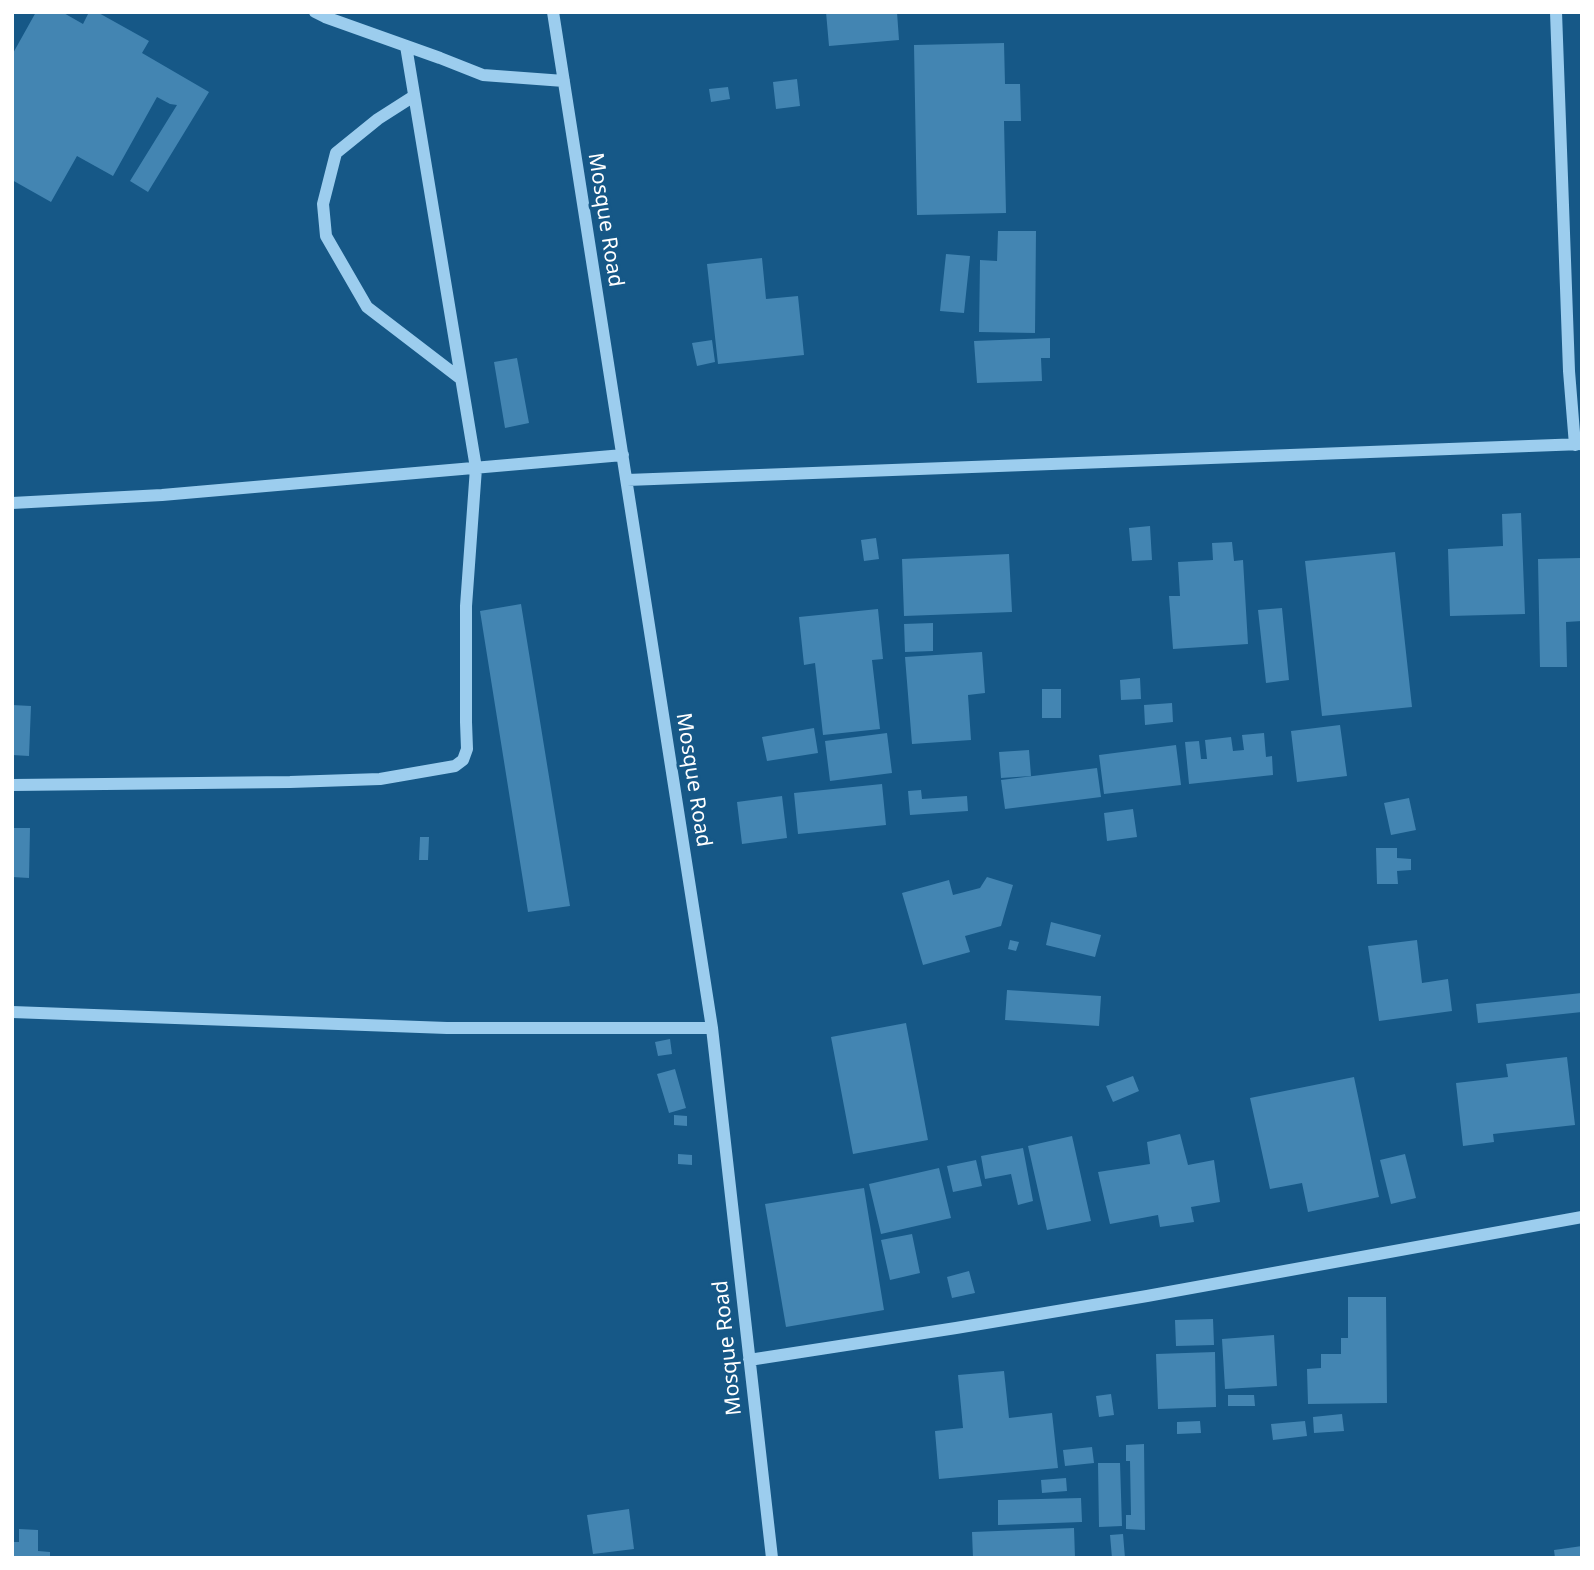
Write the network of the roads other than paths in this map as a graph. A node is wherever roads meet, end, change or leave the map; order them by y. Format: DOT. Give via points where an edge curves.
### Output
graph roads {
  1 [pos="315,12"];
  2 [pos="552,12"];
  3 [pos="1556,12"];
  4 [pos="406,46"];
  5 [pos="564,81"];
  6 [pos="414,96"];
  7 [pos="461,380"];
  8 [pos="1578,444"];
  9 [pos="623,455"];
  10 [pos="476,468"];
  11 [pos="627,480"];
  12 [pos="12,503"];
  13 [pos="12,785"];
  14 [pos="12,1012"];
  15 [pos="712,1028"];
  16 [pos="1582,1217"];
  17 [pos="749,1360"];
  18 [pos="772,1558"];
  1 -- 4 [label="street"];
  2 -- 5 [label="street, Mosque Road"];
  3 -- 8 [label="street" via="1569,371"];
  4 -- 5 [label="street" via="483,75"];
  4 -- 6 [label="street"];
  5 -- 9 [label="street, Mosque Road"];
  6 -- 7 [label="street"];
  6 -- 7 [label="street" via="336,153 323,204 326,236 366,307"];
  7 -- 10 [label="street"];
  8 -- 11 [label="street"];
  9 -- 10 [label="street"];
  9 -- 11 [label="street, Mosque Road"];
  10 -- 12 [label="street"];
  10 -- 13 [label="street" via="466,606 467,749 455,766 380,779"];
  11 -- 15 [label="street, Mosque Road"];
  14 -- 15 [label="street" via="447,1028"];
  15 -- 17 [label="street, Mosque Road"];
  16 -- 17 [label="street" via="1147,1296"];
  17 -- 18 [label="street, Mosque Road"];
}
